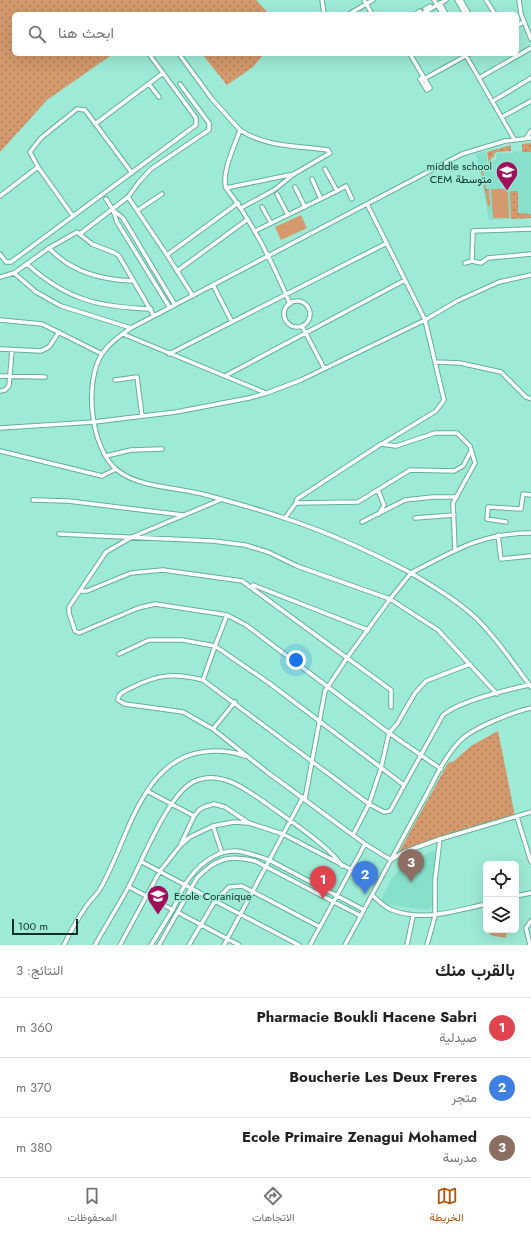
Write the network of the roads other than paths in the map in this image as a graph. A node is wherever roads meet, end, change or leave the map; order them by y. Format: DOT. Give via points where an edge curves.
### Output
graph roads {
  1 [pos="322,0"];
  2 [pos="373,0"];
  3 [pos="434,0"];
  4 [pos="457,0"];
  5 [pos="461,0"];
  6 [pos="485,0"];
  7 [pos="519,0"];
  8 [pos="443,1"];
  9 [pos="365,2"];
  10 [pos="324,12"];
  11 [pos="352,12"];
  12 [pos="371,12"];
  13 [pos="425,12"];
  14 [pos="442,12"];
  15 [pos="446,12"];
  16 [pos="464,12"];
  17 [pos="468,12"];
  18 [pos="492,12"];
  19 [pos="523,22"];
  20 [pos="519,25"];
  21 [pos="531,39"];
  22 [pos="531,48"];
  23 [pos="519,55"];
  24 [pos="150,56"];
  25 [pos="180,56"];
  26 [pos="411,56"];
  27 [pos="463,56"];
  28 [pos="468,56"];
  29 [pos="517,56"];
  30 [pos="163,73"];
  31 [pos="479,78"];
  32 [pos="531,78"];
  33 [pos="149,84"];
  34 [pos="180,84"];
  35 [pos="159,97"];
  36 [pos="493,101"];
  37 [pos="531,101"];
  38 [pos="502,117"];
  39 [pos="95,124"];
  40 [pos="240,130"];
  41 [pos="531,131"];
  42 [pos="529,138"];
  43 [pos="514,139"];
  44 [pos="38,167"];
  45 [pos="325,169"];
  46 [pos="132,173"];
  47 [pos="294,174"];
  48 [pos="312,179"];
  49 [pos="295,187"];
  50 [pos="226,188"];
  51 [pos="337,191"];
  52 [pos="162,194"];
  53 [pos="277,194"];
  54 [pos="0,196"];
  55 [pos="104,196"];
  56 [pos="128,197"];
  57 [pos="321,199"];
  58 [pos="352,199"];
  59 [pos="238,203"];
  60 [pos="367,204"];
  61 [pos="262,207"];
  62 [pos="305,207"];
  63 [pos="242,208"];
  64 [pos="113,210"];
  65 [pos="138,210"];
  66 [pos="288,215"];
  67 [pos="73,216"];
  68 [pos="248,219"];
  69 [pos="271,223"];
  70 [pos="531,229"];
  71 [pos="255,231"];
  72 [pos="81,233"];
  73 [pos="387,243"];
  74 [pos="49,248"];
  75 [pos="0,254"];
  76 [pos="531,254"];
  77 [pos="167,255"];
  78 [pos="269,256"];
  79 [pos="472,261"];
  80 [pos="465,263"];
  81 [pos="27,264"];
  82 [pos="177,271"];
  83 [pos="14,273"];
  84 [pos="531,275"];
  85 [pos="1,276"];
  86 [pos="405,280"];
  87 [pos="133,281"];
  88 [pos="214,285"];
  89 [pos="286,294"];
  90 [pos="193,296"];
  91 [pos="290,304"];
  92 [pos="175,305"];
  93 [pos="170,308"];
  94 [pos="151,309"];
  95 [pos="154,316"];
  96 [pos="0,320"];
  97 [pos="425,320"];
  98 [pos="232,322"];
  99 [pos="302,326"];
  100 [pos="131,328"];
  101 [pos="59,332"];
  102 [pos="306,332"];
  103 [pos="123,334"];
  104 [pos="0,349"];
  105 [pos="12,350"];
  106 [pos="102,354"];
  107 [pos="169,354"];
  108 [pos="434,362"];
  109 [pos="324,368"];
  110 [pos="0,376"];
  111 [pos="10,376"];
  112 [pos="225,376"];
  113 [pos="45,377"];
  114 [pos="115,380"];
  115 [pos="0,390"];
  116 [pos="267,393"];
  117 [pos="531,399"];
  118 [pos="142,416"];
  119 [pos="94,422"];
  120 [pos="0,428"];
  121 [pos="382,444"];
  122 [pos="162,448"];
  123 [pos="0,451"];
  124 [pos="472,451"];
  125 [pos="106,456"];
  126 [pos="116,469"];
  127 [pos="378,490"];
  128 [pos="531,494"];
  129 [pos="456,497"];
  130 [pos="33,500"];
  131 [pos="220,500"];
  132 [pos="296,503"];
  133 [pos="378,515"];
  134 [pos="454,515"];
  135 [pos="184,516"];
  136 [pos="285,518"];
  137 [pos="415,518"];
  138 [pos="362,522"];
  139 [pos="506,522"];
  140 [pos="531,533"];
  141 [pos="59,534"];
  142 [pos="498,535"];
  143 [pos="132,537"];
  144 [pos="455,550"];
  145 [pos="531,556"];
  146 [pos="411,573"];
  147 [pos="248,584"];
  148 [pos="81,591"];
  149 [pos="390,599"];
  150 [pos="227,615"];
  151 [pos="368,630"];
  152 [pos="214,646"];
  153 [pos="119,654"];
  154 [pos="347,658"];
  155 [pos="470,664"];
  156 [pos="203,680"];
  157 [pos="328,686"];
  158 [pos="530,686"];
  159 [pos="497,694"];
  160 [pos="234,702"];
  161 [pos="391,706"];
  162 [pos="531,708"];
  163 [pos="319,722"];
  164 [pos="213,729"];
  165 [pos="389,733"];
  166 [pos="421,754"];
  167 [pos="249,758"];
  168 [pos="312,761"];
  169 [pos="381,768"];
  170 [pos="441,769"];
  171 [pos="404,785"];
  172 [pos="147,791"];
  173 [pos="304,798"];
  174 [pos="171,804"];
  175 [pos="370,804"];
  176 [pos="531,812"];
  177 [pos="194,816"];
  178 [pos="517,817"];
  179 [pos="291,821"];
  180 [pos="249,823"];
  181 [pos="213,826"];
  182 [pos="283,834"];
  183 [pos="353,836"];
  184 [pos="440,840"];
  185 [pos="365,844"];
  186 [pos="180,846"];
  187 [pos="222,852"];
  188 [pos="269,860"];
  189 [pos="391,860"];
  190 [pos="142,862"];
  191 [pos="531,862"];
  192 [pos="265,866"];
  193 [pos="342,866"];
  194 [pos="352,870"];
  195 [pos="160,871"];
  196 [pos="185,884"];
  197 [pos="129,887"];
  198 [pos="193,888"];
  199 [pos="252,891"];
  200 [pos="531,893"];
  201 [pos="372,895"];
  202 [pos="519,895"];
  203 [pos="147,896"];
  204 [pos="338,896"];
  205 [pos="216,901"];
  206 [pos="335,902"];
  207 [pos="483,905"];
  208 [pos="173,910"];
  209 [pos="364,910"];
  210 [pos="179,913"];
  211 [pos="240,913"];
  212 [pos="361,916"];
  213 [pos="413,916"];
  214 [pos="435,916"];
  215 [pos="531,921"];
  216 [pos="200,924"];
  217 [pos="320,927"];
  218 [pos="227,939"];
  219 [pos="64,945"];
  220 [pos="95,945"];
  221 [pos="120,945"];
  222 [pos="151,945"];
  223 [pos="159,945"];
  224 [pos="189,945"];
  225 [pos="224,945"];
  226 [pos="239,945"];
  227 [pos="299,945"];
  228 [pos="310,945"];
  229 [pos="345,945"];
  230 [pos="407,945"];
  231 [pos="427,945"];
  232 [pos="530,945"];
  1 -- 10 [label="street"];
  2 -- 9 [label="street"];
  3 -- 8 [label="street"];
  4 -- 16 [label="street"];
  5 -- 17 [label="street"];
  6 -- 18 [label="street"];
  7 -- 19 [label="street"];
  8 -- 13 [label="street" via="425,9"];
  8 -- 14 [label="street"];
  8 -- 15 [label="street"];
  9 -- 11 [label="street"];
  9 -- 12 [label="street"];
  19 -- 20 [label="street"];
  19 -- 21 [label="street"];
  22 -- 23 [label="street"];
  24 -- 30 [label="street"];
  25 -- 40 [label="street" via="212,99"];
  26 -- 27 [label="street" via="424,78"];
  28 -- 31 [label="street"];
  29 -- 31 [label="street"];
  30 -- 33 [label="street"];
  30 -- 46 [label="street" via="196,118 197,124"];
  31 -- 36 [label="street"];
  32 -- 36 [label="street"];
  33 -- 35 [label="street"];
  33 -- 39 [label="street"];
  34 -- 56 [label="street" via="208,121 209,130 151,169"];
  36 -- 38 [label="street"];
  37 -- 38 [label="street"];
  38 -- 43 [label="street"];
  39 -- 44 [label="street" via="81,108 51,129 31,150 31,156"];
  39 -- 46 [label="street"];
  40 -- 47 [label="street" via="260,141 330,151"];
  40 -- 50 [label="street" via="225,174"];
  41 -- 42 [label="street"];
  42 -- 43 [label="street"];
  43 -- 60 [label="street" via="462,154"];
  44 -- 54 [label="street"];
  44 -- 67 [label="street"];
  45 -- 51 [label="street"];
  46 -- 55 [label="street"];
  47 -- 50 [label="street"];
  47 -- 63 [label="street" via="274,190"];
  48 -- 57 [label="street"];
  49 -- 62 [label="street"];
  50 -- 59 [label="street"];
  51 -- 57 [label="street"];
  51 -- 58 [label="street" via="346,186"];
  52 -- 65 [label="street"];
  53 -- 66 [label="street"];
  55 -- 64 [label="street"];
  55 -- 67 [label="street"];
  56 -- 64 [label="street"];
  56 -- 65 [label="street"];
  57 -- 62 [label="street"];
  59 -- 63 [label="street"];
  59 -- 77 [label="street"];
  60 -- 73 [label="street"];
  60 -- 78 [label="street"];
  61 -- 69 [label="street"];
  62 -- 66 [label="street"];
  63 -- 68 [label="street"];
  64 -- 72 [label="street"];
  64 -- 92 [label="street" via="123,218"];
  64 -- 93 [label="street" via="117,222"];
  65 -- 77 [label="street"];
  66 -- 69 [label="street"];
  67 -- 75 [label="street" via="11,262 5,261"];
  68 -- 71 [label="street"];
  68 -- 82 [label="street"];
  69 -- 71 [label="street"];
  70 -- 79 [label="street" via="473,231"];
  71 -- 78 [label="street"];
  72 -- 74 [label="street" via="74,232"];
  72 -- 87 [label="street" via="92,244 117,254"];
  73 -- 86 [label="street"];
  73 -- 89 [label="street"];
  74 -- 81 [label="street"];
  74 -- 87 [label="street" via="60,260 83,271 111,279"];
  76 -- 79 [label="street" via="488,258 482,263"];
  77 -- 82 [label="street"];
  78 -- 88 [label="street"];
  78 -- 89 [label="street"];
  79 -- 80 [label="street"];
  81 -- 83 [label="street"];
  81 -- 94 [label="street" via="49,283 70,295 107,305"];
  82 -- 90 [label="street"];
  83 -- 85 [label="street"];
  83 -- 100 [label="street" via="36,292 61,306"];
  84 -- 97 [label="street" via="499,282 457,301"];
  86 -- 97 [label="street"];
  86 -- 102 [label="street"];
  87 -- 94 [label="street"];
  88 -- 90 [label="street"];
  88 -- 98 [label="street"];
  89 -- 91 [label="street"];
  89 -- 98 [label="street"];
  90 -- 92 [label="street"];
  91 -- 99 [label="street" via="285,310 286,318 294,326"];
  91 -- 99 [label="street" via="298,302 308,308 309,320"];
  92 -- 93 [label="street"];
  93 -- 95 [label="street"];
  94 -- 95 [label="street"];
  95 -- 100 [label="street"];
  96 -- 101 [label="street" via="42,324"];
  97 -- 108 [label="street"];
  97 -- 109 [label="street"];
  98 -- 107 [label="street"];
  99 -- 102 [label="street"];
  100 -- 103 [label="street"];
  101 -- 105 [label="street" via="46,350"];
  101 -- 106 [label="street"];
  102 -- 109 [label="street"];
  102 -- 112 [label="street"];
  103 -- 106 [label="street"];
  103 -- 107 [label="street"];
  104 -- 105 [label="street"];
  105 -- 111 [label="street"];
  106 -- 119 [label="street" via="92,379"];
  107 -- 112 [label="street"];
  108 -- 117 [label="street" via="460,363 501,372 526,398"];
  108 -- 121 [label="street" via="444,400 436,411"];
  109 -- 116 [label="street"];
  110 -- 111 [label="street"];
  111 -- 113 [label="street"];
  111 -- 115 [label="street" via="8,388"];
  112 -- 116 [label="street"];
  114 -- 118 [label="street" via="137,377"];
  116 -- 118 [label="street" via="242,400"];
  118 -- 119 [label="street"];
  119 -- 120 [label="street"];
  119 -- 125 [label="street"];
  121 -- 124 [label="street" via="396,446 435,433 457,433"];
  121 -- 132 [label="street" via="297,499"];
  122 -- 125 [label="street" via="131,450"];
  123 -- 126 [label="street" via="102,476"];
  124 -- 127 [label="street" via="463,466 454,471 410,470"];
  124 -- 129 [label="street" via="475,463"];
  125 -- 126 [label="street"];
  126 -- 131 [label="street" via="134,480"];
  127 -- 132 [label="street" via="358,502"];
  127 -- 133 [label="street" via="384,505"];
  128 -- 139 [label="street" via="523,494 521,509 488,507 487,519"];
  129 -- 133 [label="street" via="405,500"];
  129 -- 134 [label="street" via="453,503"];
  130 -- 135 [label="street" via="68,501"];
  131 -- 135 [label="street"];
  131 -- 136 [label="street"];
  132 -- 136 [label="street"];
  133 -- 138 [label="street"];
  134 -- 137 [label="street"];
  134 -- 144 [label="street"];
  135 -- 143 [label="street"];
  136 -- 146 [label="street" via="371,553"];
  140 -- 142 [label="street"];
  141 -- 143 [label="street"];
  142 -- 144 [label="street"];
  142 -- 145 [label="street" via="501,558"];
  143 -- 148 [label="street" via="106,552"];
  143 -- 149 [label="street" via="245,545"];
  144 -- 146 [label="street"];
  146 -- 149 [label="street"];
  146 -- 158 [label="street" via="445,594 476,618 505,650"];
  147 -- 148 [label="street" via="164,570 132,573"];
  147 -- 151 [label="street"];
  147 -- 154 [label="street"];
  148 -- 150 [label="street" via="69,607 75,631 79,632 148,604"];
  149 -- 151 [label="street"];
  149 -- 155 [label="street" via="438,630"];
  150 -- 152 [label="street"];
  150 -- 157 [label="street" via="246,625"];
  151 -- 154 [label="street"];
  152 -- 153 [label="street" via="182,640 149,640"];
  152 -- 156 [label="street"];
  152 -- 163 [label="street" via="269,683"];
  154 -- 157 [label="street"];
  154 -- 161 [label="street" via="390,690"];
  155 -- 159 [label="street"];
  155 -- 165 [label="street" via="426,681 415,693"];
  156 -- 160 [label="street"];
  156 -- 164 [label="street" via="181,675 148,679 122,692 118,700 125,704 183,712"];
  157 -- 163 [label="street"];
  157 -- 165 [label="street"];
  158 -- 159 [label="street"];
  159 -- 166 [label="street" via="449,710"];
  160 -- 164 [label="street"];
  160 -- 168 [label="street"];
  162 -- 170 [label="street" via="470,733 460,741"];
  163 -- 168 [label="street"];
  163 -- 169 [label="street"];
  164 -- 167 [label="street"];
  165 -- 166 [label="street"];
  165 -- 169 [label="street"];
  166 -- 170 [label="street"];
  166 -- 171 [label="street"];
  167 -- 172 [label="street" via="214,751 186,757 167,768"];
  167 -- 173 [label="street"];
  168 -- 173 [label="street"];
  168 -- 175 [label="street"];
  169 -- 171 [label="street"];
  169 -- 175 [label="street"];
  170 -- 189 [label="street"];
  171 -- 175 [label="street" via="388,812"];
  172 -- 174 [label="street"];
  172 -- 219 [label="street" via="100,889 85,908"];
  173 -- 179 [label="street"];
  173 -- 183 [label="street"];
  174 -- 177 [label="street"];
  174 -- 179 [label="street" via="181,790 194,782 208,778 225,780 241,786"];
  174 -- 190 [label="street"];
  175 -- 183 [label="street"];
  176 -- 178 [label="street"];
  177 -- 180 [label="street" via="199,810 214,804 225,806"];
  177 -- 186 [label="street"];
  178 -- 184 [label="street"];
  178 -- 191 [label="street"];
  179 -- 182 [label="street"];
  179 -- 193 [label="street" via="335,856"];
  180 -- 181 [label="street" via="234,822"];
  180 -- 182 [label="street"];
  181 -- 186 [label="street" via="190,836"];
  181 -- 187 [label="street"];
  182 -- 188 [label="street"];
  182 -- 193 [label="street"];
  183 -- 185 [label="street"];
  184 -- 189 [label="street" via="404,852"];
  184 -- 214 [label="street" via="435,880"];
  185 -- 189 [label="street"];
  185 -- 194 [label="street"];
  186 -- 195 [label="street"];
  187 -- 188 [label="street" via="235,851"];
  187 -- 196 [label="street" via="204,863"];
  188 -- 192 [label="street"];
  188 -- 204 [label="street"];
  189 -- 201 [label="street"];
  190 -- 195 [label="street"];
  190 -- 197 [label="street"];
  192 -- 198 [label="street" via="239,857 229,857 206,870 197,878"];
  192 -- 199 [label="street"];
  192 -- 206 [label="street"];
  193 -- 194 [label="street"];
  194 -- 204 [label="street"];
  195 -- 196 [label="street"];
  195 -- 203 [label="street"];
  196 -- 198 [label="street"];
  196 -- 208 [label="street"];
  197 -- 203 [label="street"];
  197 -- 220 [label="street"];
  198 -- 205 [label="street"];
  198 -- 210 [label="street"];
  199 -- 205 [label="street" via="242,886 229,887"];
  199 -- 211 [label="street"];
  199 -- 217 [label="street"];
  200 -- 202 [label="street"];
  201 -- 209 [label="street"];
  201 -- 213 [label="street" via="390,910"];
  203 -- 208 [label="street"];
  203 -- 221 [label="street"];
  204 -- 206 [label="street"];
  204 -- 209 [label="street"];
  205 -- 211 [label="street"];
  205 -- 216 [label="street"];
  206 -- 212 [label="street"];
  206 -- 217 [label="street"];
  207 -- 214 [label="street"];
  208 -- 222 [label="street"];
  209 -- 212 [label="street"];
  210 -- 216 [label="street"];
  210 -- 223 [label="street"];
  211 -- 218 [label="street"];
  211 -- 227 [label="street"];
  212 -- 229 [label="street"];
  213 -- 214 [label="street"];
  213 -- 230 [label="street"];
  214 -- 231 [label="street"];
  215 -- 232 [label="street" via="526,928"];
  216 -- 218 [label="street"];
  216 -- 224 [label="street"];
  217 -- 228 [label="street"];
  218 -- 225 [label="street"];
  218 -- 226 [label="street"];
}
